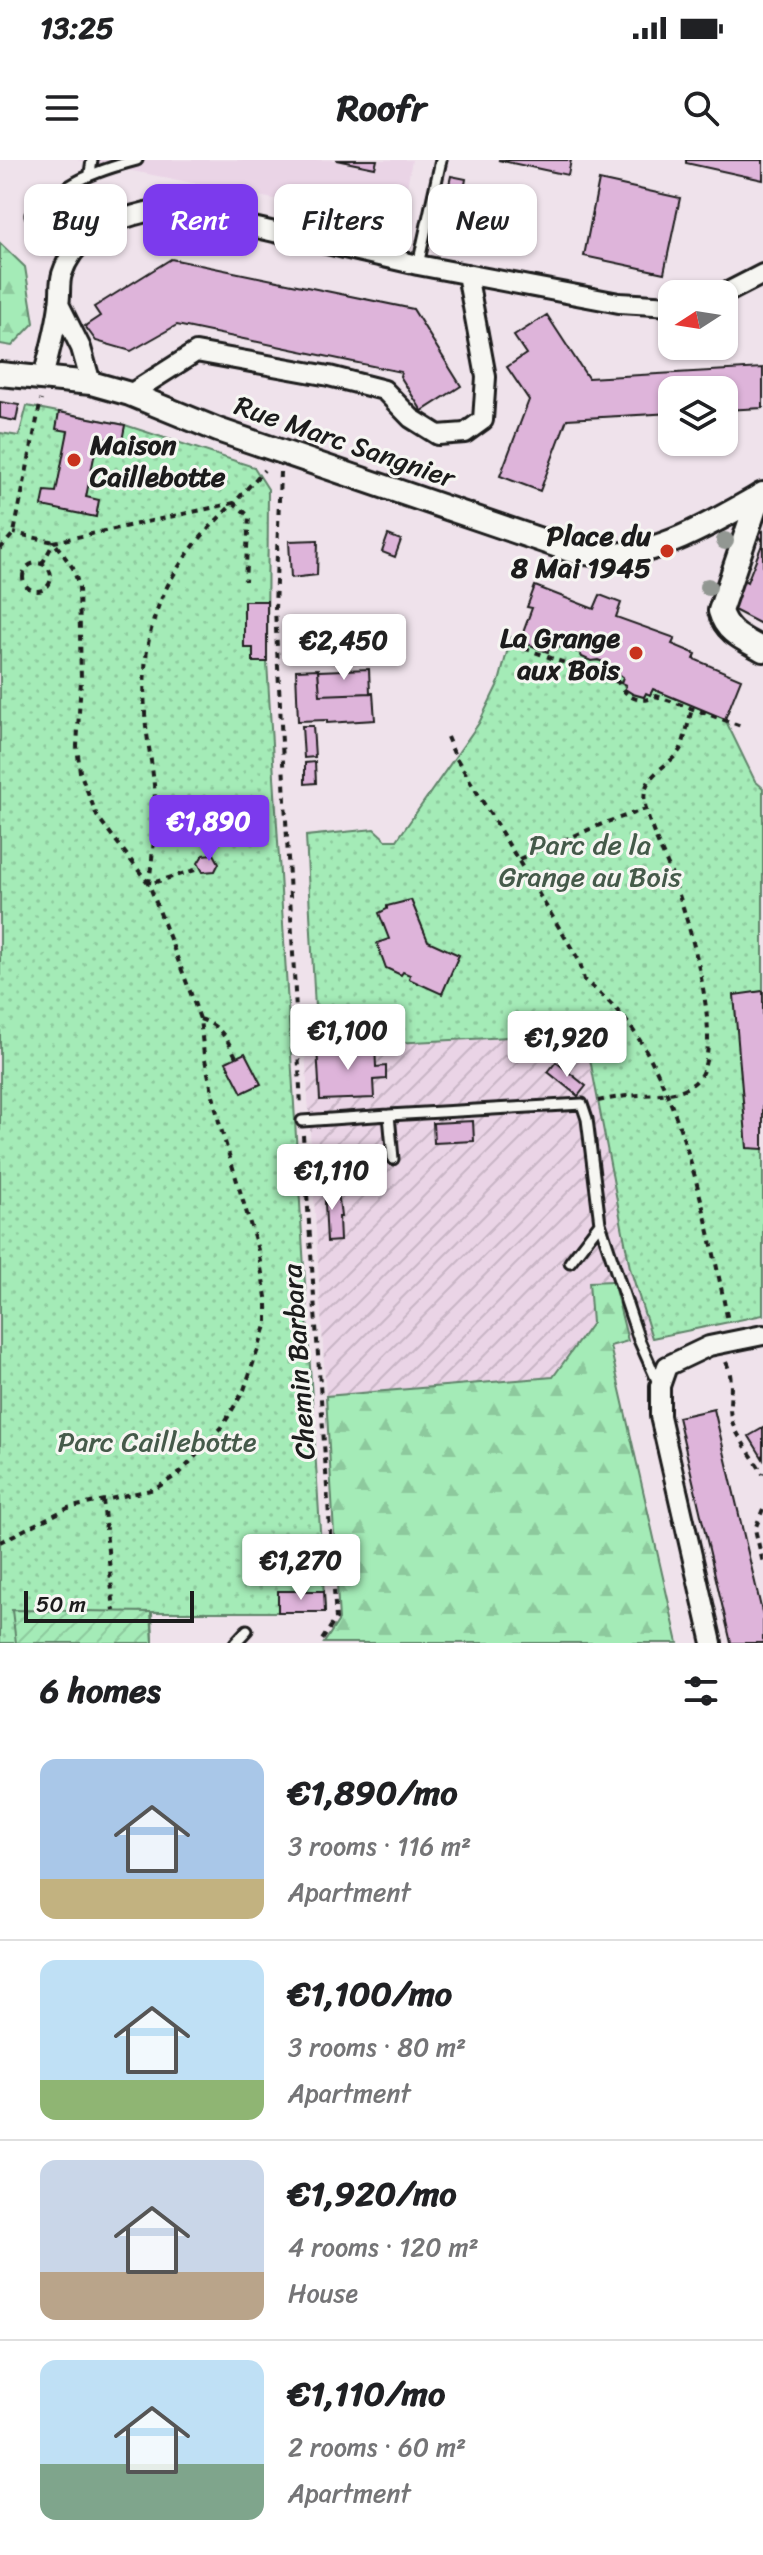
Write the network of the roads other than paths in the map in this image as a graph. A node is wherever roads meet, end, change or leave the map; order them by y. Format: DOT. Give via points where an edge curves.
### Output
graph roads {
  1 [pos="92,160"];
  2 [pos="137,160"];
  3 [pos="441,160"];
  4 [pos="116,163"];
  5 [pos="90,173"];
  6 [pos="72,184"];
  7 [pos="418,265"];
  8 [pos="467,274"];
  9 [pos="763,274"];
  10 [pos="738,287"];
  11 [pos="59,304"];
  12 [pos="658,305"];
  13 [pos="0,374"];
  14 [pos="43,378"];
  15 [pos="91,383"];
  16 [pos="130,394"];
  17 [pos="761,495"];
  18 [pos="763,650"];
  19 [pos="389,1115"];
  20 [pos="302,1121"];
  21 [pos="393,1159"];
  22 [pos="600,1223"];
  23 [pos="570,1262"];
  24 [pos="763,1335"];
  25 [pos="660,1386"];
  26 [pos="247,1630"];
  27 [pos="235,1643"];
  28 [pos="712,1643"];
  1 -- 5 [label="lane"];
  2 -- 4 [label="lane"];
  3 -- 7 [label="lane"];
  4 -- 5 [label="lane"];
  5 -- 6 [label="lane"];
  7 -- 8 [label="street"];
  7 -- 11 [label="street" via="166,207 126,216 91,233 73,250 62,275"];
  8 -- 12 [label="street" via="619,303"];
  8 -- 16 [label="street" via="486,377 483,420 465,433 438,435 411,418 384,390 196,352"];
  9 -- 10 [label="street"];
  11 -- 14 [label="street"];
  11 -- 15 [label="street"];
  13 -- 14 [label="street, Rue Marc Sangnier"];
  14 -- 15 [label="street, Rue Marc Sangnier"];
  15 -- 16 [label="street, Rue Marc Sangnier"];
  16 -- 17 [label="street, Rue Marc Sangnier" via="218,430 576,552 637,552 670,542"];
  17 -- 18 [label="street" via="720,611 732,633"];
  19 -- 20 [label="lane"];
  19 -- 21 [label="lane"];
  19 -- 22 [label="lane" via="582,1104"];
  22 -- 23 [label="lane"];
  22 -- 25 [label="lane"];
  24 -- 25 [label="street" via="725,1343 667,1366"];
  25 -- 28 [label="street" via="660,1416"];
  26 -- 27 [label="lane"];
}
